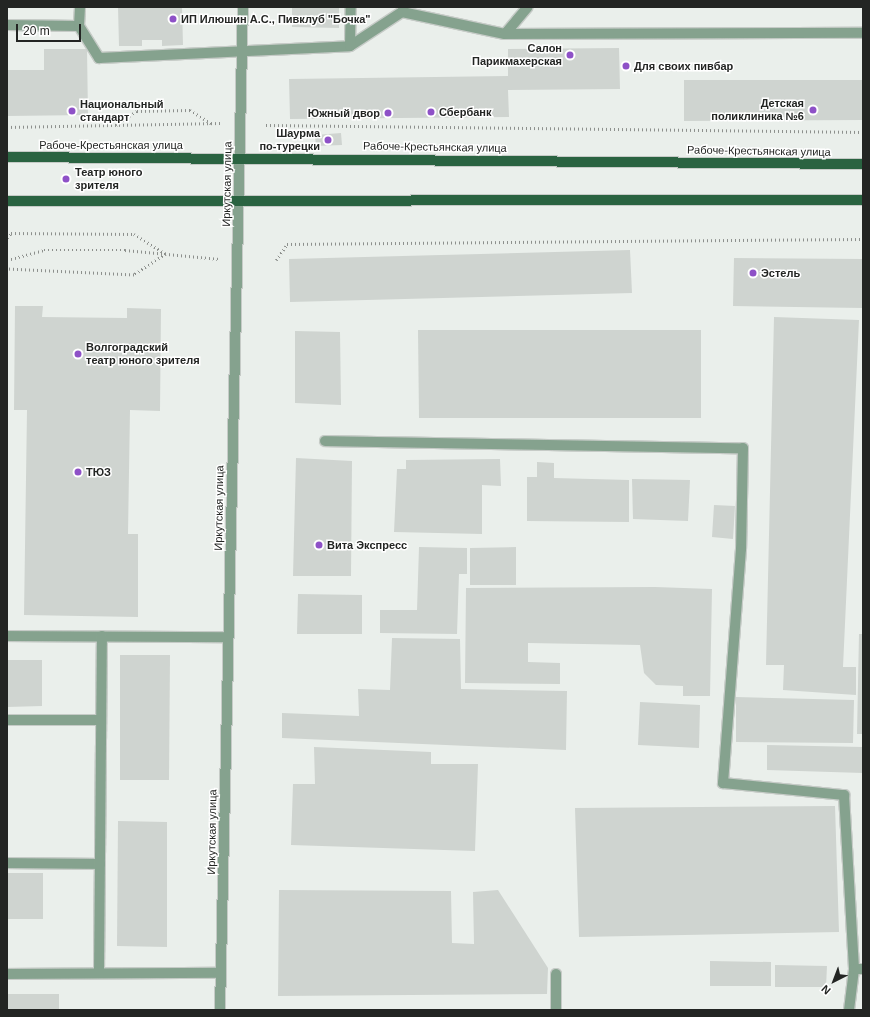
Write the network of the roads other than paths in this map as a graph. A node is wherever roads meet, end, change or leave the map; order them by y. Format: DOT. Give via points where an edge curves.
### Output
graph roads {
  1 [pos="80,7"];
  2 [pos="243,7"];
  3 [pos="351,7"];
  4 [pos="528,7"];
  5 [pos="7,25"];
  6 [pos="79,26"];
  7 [pos="863,33"];
  8 [pos="505,34"];
  9 [pos="350,46"];
  10 [pos="243,53"];
  11 [pos="239,156"];
  12 [pos="7,157"];
  13 [pos="863,164"];
  14 [pos="238,200"];
  15 [pos="863,200"];
  16 [pos="7,201"];
  17 [pos="325,441"];
  18 [pos="7,636"];
  19 [pos="102,636"];
  20 [pos="228,638"];
  21 [pos="7,720"];
  22 [pos="101,720"];
  23 [pos="7,863"];
  24 [pos="100,864"];
  25 [pos="858,969"];
  26 [pos="100,972"];
  27 [pos="221,973"];
  28 [pos="7,974"];
  29 [pos="556,974"];
  30 [pos="220,1010"];
  31 [pos="556,1010"];
  32 [pos="849,1010"];
  1 -- 6 [label="street"];
  2 -- 10 [label="street, Иркутская улица"];
  3 -- 9 [label="street"];
  4 -- 8 [label="street"];
  5 -- 6 [label="street"];
  6 -- 10 [label="street" via="98,58"];
  7 -- 8 [label="street"];
  8 -- 9 [label="street" via="402,12"];
  9 -- 10 [label="street"];
  10 -- 11 [label="street, Иркутская улица"];
  11 -- 12 [label="main road, Рабоче-Крестьянская улица"];
  11 -- 13 [label="main road, Рабоче-Крестьянская улица"];
  11 -- 14 [label="street, Иркутская улица"];
  14 -- 15 [label="main road"];
  14 -- 16 [label="main road"];
  14 -- 20 [label="street, Иркутская улица"];
  17 -- 25 [label="street" via="743,448 741,549 723,783 844,795"];
  18 -- 19 [label="street"];
  19 -- 20 [label="street"];
  19 -- 22 [label="street"];
  20 -- 27 [label="street, Иркутская улица"];
  21 -- 22 [label="street"];
  22 -- 24 [label="street"];
  23 -- 24 [label="street"];
  24 -- 26 [label="street"];
  25 -- 32 [label="street"];
  26 -- 27 [label="street"];
  26 -- 28 [label="street"];
  27 -- 30 [label="street, Иркутская улица"];
  29 -- 31 [label="street"];
}
